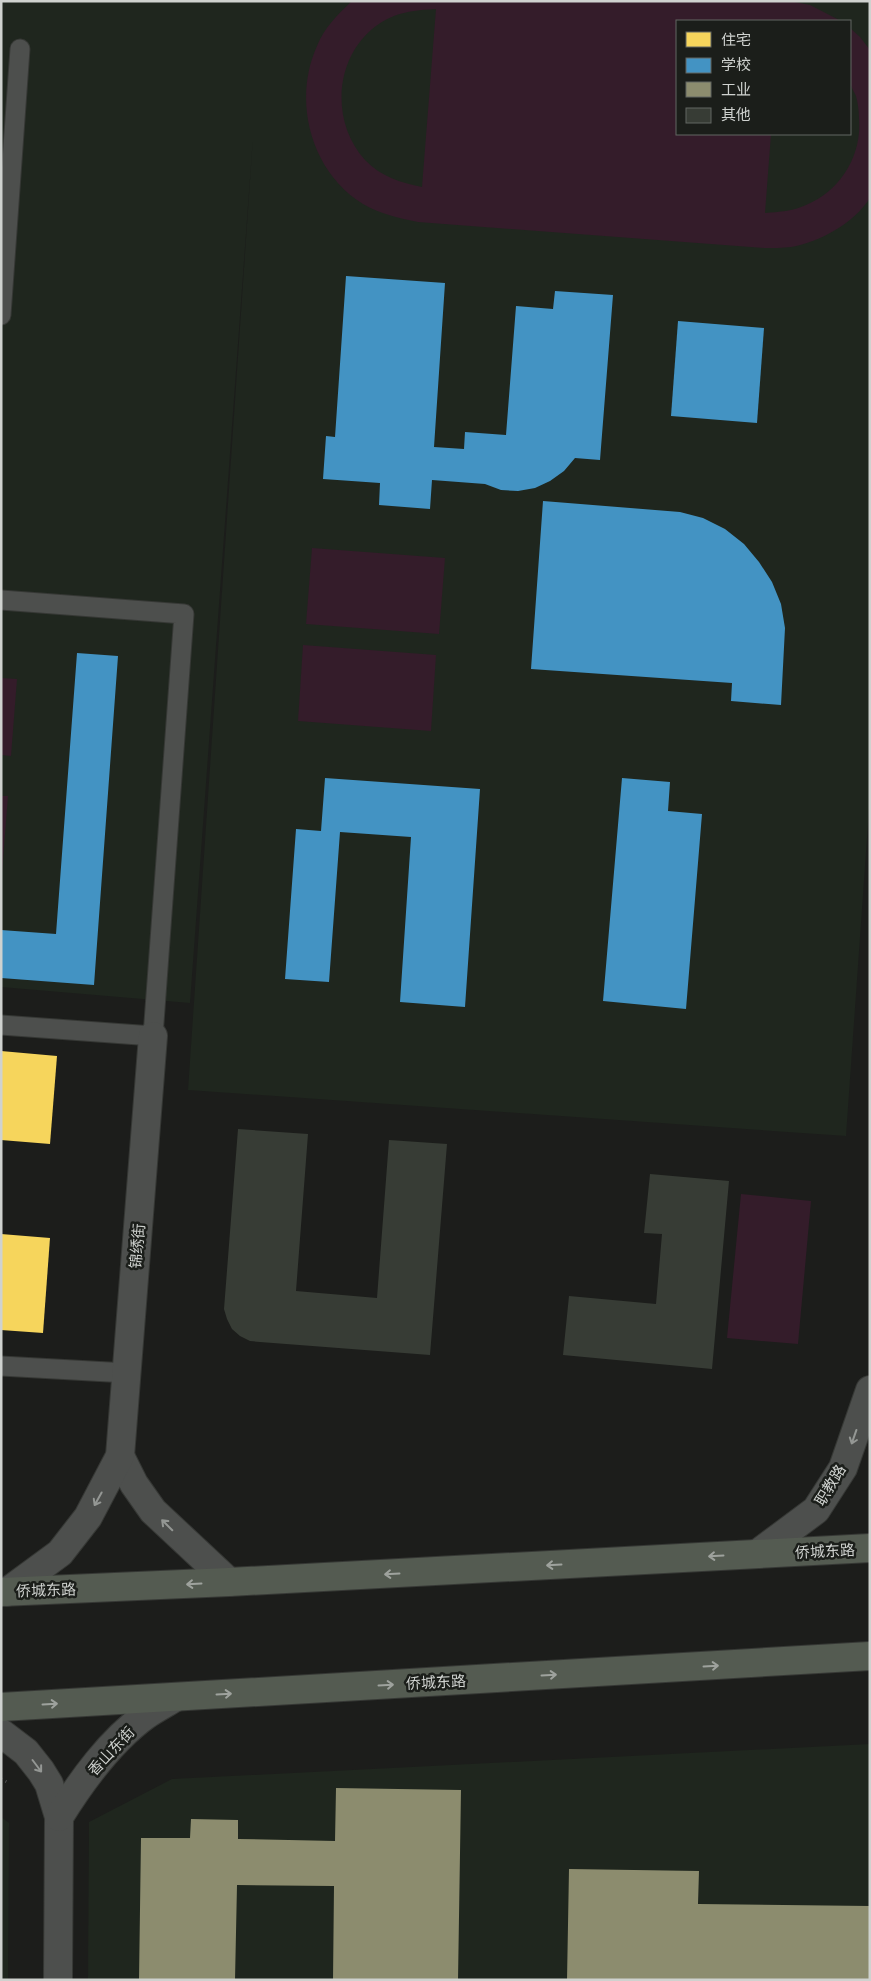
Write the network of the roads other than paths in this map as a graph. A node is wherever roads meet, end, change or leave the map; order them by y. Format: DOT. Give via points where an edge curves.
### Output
graph roads {
  1 [pos="20,49"];
  2 [pos="1,316"];
  3 [pos="1,600"];
  4 [pos="1,1025"];
  5 [pos="154,1036"];
  6 [pos="1,1366"];
  7 [pos="127,1373"];
  8 [pos="870,1391"];
  9 [pos="120,1456"];
  10 [pos="870,1548"];
  11 [pos="757,1554"];
  12 [pos="229,1582"];
  13 [pos="4,1592"];
  14 [pos="870,1656"];
  15 [pos="176,1697"];
  16 [pos="1,1707"];
  17 [pos="1,1733"];
  18 [pos="59,1818"];
  19 [pos="58,1980"];
  1 -- 2 [label="lane"];
  3 -- 5 [label="lane" via="184,614"];
  4 -- 5 [label="lane"];
  5 -- 7 [label="street, 锦绣街"];
  6 -- 7 [label="lane"];
  7 -- 9 [label="street, 锦绣街"];
  8 -- 11 [label="street, 职教路, one-way" via="843,1468 816,1510"];
  12 -- 9 [label="street, one-way" via="153,1511"];
  9 -- 13 [label="street, 锦绣街, one-way" via="88,1517 60,1553"];
  10 -- 11 [label="main road, 侨城东路"];
  11 -- 12 [label="main road, 侨城东路, one-way"];
  12 -- 13 [label="main road, 侨城东路, one-way"];
  15 -- 14 [label="main road, 侨城东路, one-way"];
  16 -- 15 [label="main road, 侨城东路, one-way"];
  15 -- 18 [label="street, 香山东街" via="145,1716 120,1738 76,1789"];
  17 -- 18 [label="street, one-way" via="26,1752 41,1771 49,1784"];
  18 -- 19 [label="street"];
}
